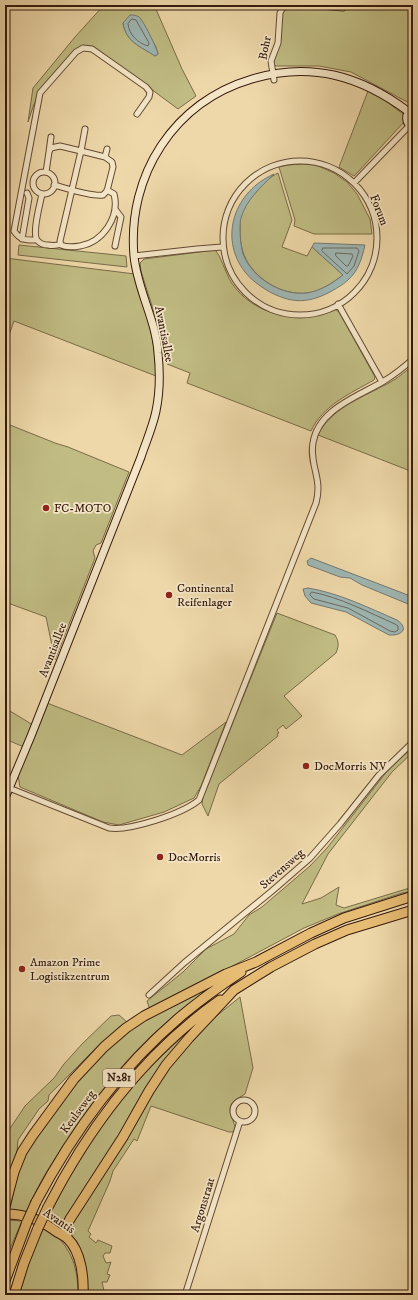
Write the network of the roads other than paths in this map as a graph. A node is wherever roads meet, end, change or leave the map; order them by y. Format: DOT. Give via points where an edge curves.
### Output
graph roads {
  1 [pos="286,5"];
  2 [pos="310,5"];
  3 [pos="343,8"];
  4 [pos="273,77"];
  5 [pos="411,111"];
  6 [pos="138,114"];
  7 [pos="411,127"];
  8 [pos="85,129"];
  9 [pos="55,146"];
  10 [pos="107,148"];
  11 [pos="81,151"];
  12 [pos="49,152"];
  13 [pos="105,157"];
  14 [pos="46,172"];
  15 [pos="354,183"];
  16 [pos="54,185"];
  17 [pos="34,188"];
  18 [pos="72,190"];
  19 [pos="107,190"];
  20 [pos="24,192"];
  21 [pos="42,194"];
  22 [pos="115,209"];
  23 [pos="22,239"];
  24 [pos="37,240"];
  25 [pos="60,244"];
  26 [pos="115,246"];
  27 [pos="222,247"];
  28 [pos="134,256"];
  29 [pos="338,304"];
  30 [pos="413,359"];
  31 [pos="382,382"];
  32 [pos="413,742"];
  33 [pos="9,788"];
  34 [pos="5,798"];
  35 [pos="413,896"];
  36 [pos="413,910"];
  37 [pos="256,962"];
  38 [pos="234,990"];
  39 [pos="149,995"];
  40 [pos="240,1122"];
  41 [pos="5,1206"];
  42 [pos="5,1214"];
  43 [pos="67,1238"];
  44 [pos="5,1281"];
  45 [pos="83,1294"];
  46 [pos="14,1295"];
  47 [pos="185,1295"];
  1 -- 4 [label="street, Bohr" via="280,13 278,43 271,57"];
  2 -- 3 [label="street"];
  4 -- 5 [label="street, Avantisallee" via="315,71 337,75 376,90"];
  4 -- 28 [label="street, Avantisallee" via="247,80 211,97 194,109 167,137 148,168 139,196 134,218"];
  5 -- 7 [label="street" via="406,120"];
  6 -- 20 [label="street" via="149,97 150,92 146,87 92,49 84,48 76,52 40,93"];
  7 -- 15 [label="street"];
  8 -- 11 [label="street"];
  9 -- 11 [label="street"];
  9 -- 12 [label="street"];
  9 -- 12 [label="street" via="50,140"];
  10 -- 13 [label="street"];
  11 -- 13 [label="street"];
  11 -- 18 [label="street"];
  12 -- 14 [label="street"];
  13 -- 19 [label="street" via="112,164"];
  14 -- 16 [label="street" via="53,177"];
  14 -- 17 [label="street" via="34,177"];
  15 -- 27 [label="street, Forum" via="337,171 308,161 276,164 264,169 253,176 235,195 225,221"];
  15 -- 29 [label="street, Forum" via="370,207 377,241 374,257 362,282 348,298"];
  16 -- 18 [label="street"];
  16 -- 21 [label="street" via="50,192"];
  17 -- 20 [label="street"];
  17 -- 21 [label="street"];
  18 -- 19 [label="street" via="99,196"];
  18 -- 25 [label="street"];
  19 -- 22 [label="street" via="114,194"];
  20 -- 23 [label="street" via="29,198"];
  20 -- 23 [label="street" via="14,231"];
  21 -- 24 [label="street" via="35,231"];
  22 -- 25 [label="street" via="107,228 95,240 86,245 73,247"];
  22 -- 26 [label="street" via="121,217"];
  23 -- 24 [label="street"];
  24 -- 25 [label="street" via="44,245"];
  27 -- 28 [label="street"];
  27 -- 29 [label="street, Forum" via="230,270 242,289 268,308 299,315 315,313"];
  28 -- 33 [label="street, Avantisallee" via="158,351 159,392 156,411 141,457"];
  29 -- 31 [label="street"];
  30 -- 31 [label="street"];
  31 -- 33 [label="street" via="334,410 321,423 314,436 312,457 319,482 316,503 199,800 181,811 128,828 117,829 108,828"];
  32 -- 39 [label="street, Stevensweg" via="379,775 333,833 302,866"];
  33 -- 34 [label="street, Avantisallee"];
  35 -- 37 [label="highway, N281" via="311,933"];
  36 -- 38 [label="highway, N281" via="347,930 315,944 270,967"];
  37 -- 41 [label="highway, N281" via="226,974 144,1016 104,1046 68,1086 22,1152"];
  37 -- 44 [label="highway, Keulseweg / N281, bridge" via="190,1008 166,1029 130,1065 98,1104 54,1168 36,1202"];
  38 -- 43 [label="highway, N281" via="183,1044 160,1074 70,1219 66,1227"];
  38 -- 46 [label="highway, Keulseweg / N281, bridge" via="211,1006 154,1057 103,1116 85,1141 48,1207 24,1263"];
  40 -- 40 [label="street" via="248,1121 254,1116 252,1103 247,1100 239,1100 232,1109 234,1117"];
  40 -- 47 [label="street, Argonstraat"];
  42 -- 43 [label="highway, Avantis" via="37,1219"];
  43 -- 45 [label="highway, Avantis" via="81,1268"];
}
